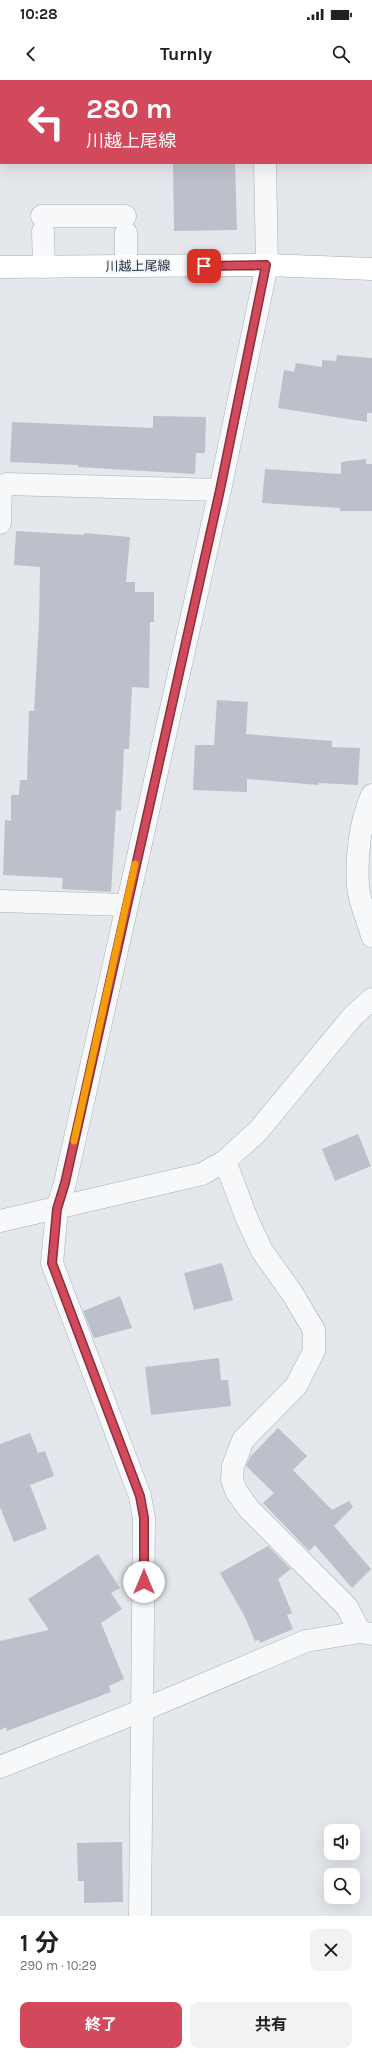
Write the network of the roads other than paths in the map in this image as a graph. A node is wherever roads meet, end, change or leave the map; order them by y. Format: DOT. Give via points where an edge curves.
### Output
graph roads {
  1 [pos="265,164"];
  2 [pos="266,265"];
  3 [pos="126,266"];
  4 [pos="0,267"];
  5 [pos="44,267"];
  6 [pos="372,269"];
  7 [pos="220,490"];
  8 [pos="0,523"];
  9 [pos="372,795"];
  10 [pos="0,901"];
  11 [pos="126,905"];
  12 [pos="372,936"];
  13 [pos="372,999"];
  14 [pos="226,1161"];
  15 [pos="57,1209"];
  16 [pos="0,1221"];
  17 [pos="366,1633"];
  18 [pos="143,1710"];
  19 [pos="0,1767"];
  20 [pos="140,1916"];
  1 -- 2 [label="street"];
  2 -- 3 [label="main road, 川越上尾線"];
  2 -- 6 [label="main road, 川越上尾線"];
  2 -- 7 [label="street"];
  3 -- 5 [label="main road, 川越上尾線"];
  3 -- 5 [label="street" via="125,224 43,224"];
  4 -- 5 [label="main road, 川越上尾線"];
  7 -- 8 [label="street" via="6,484 1,488"];
  7 -- 11 [label="street"];
  9 -- 12 [label="street" via="359,843 358,887"];
  10 -- 11 [label="street"];
  11 -- 15 [label="street" via="65,1183"];
  13 -- 14 [label="street" via="353,1016 258,1131"];
  14 -- 15 [label="street" via="202,1174"];
  14 -- 17 [label="street" via="246,1219 262,1251 314,1330 314,1351 296,1386 243,1440 233,1466 232,1480 249,1510 346,1607"];
  15 -- 16 [label="street"];
  15 -- 18 [label="street" via="52,1263 140,1496 144,1518"];
  17 -- 18 [label="street" via="306,1641"];
  18 -- 19 [label="street"];
  18 -- 20 [label="street"];
}
